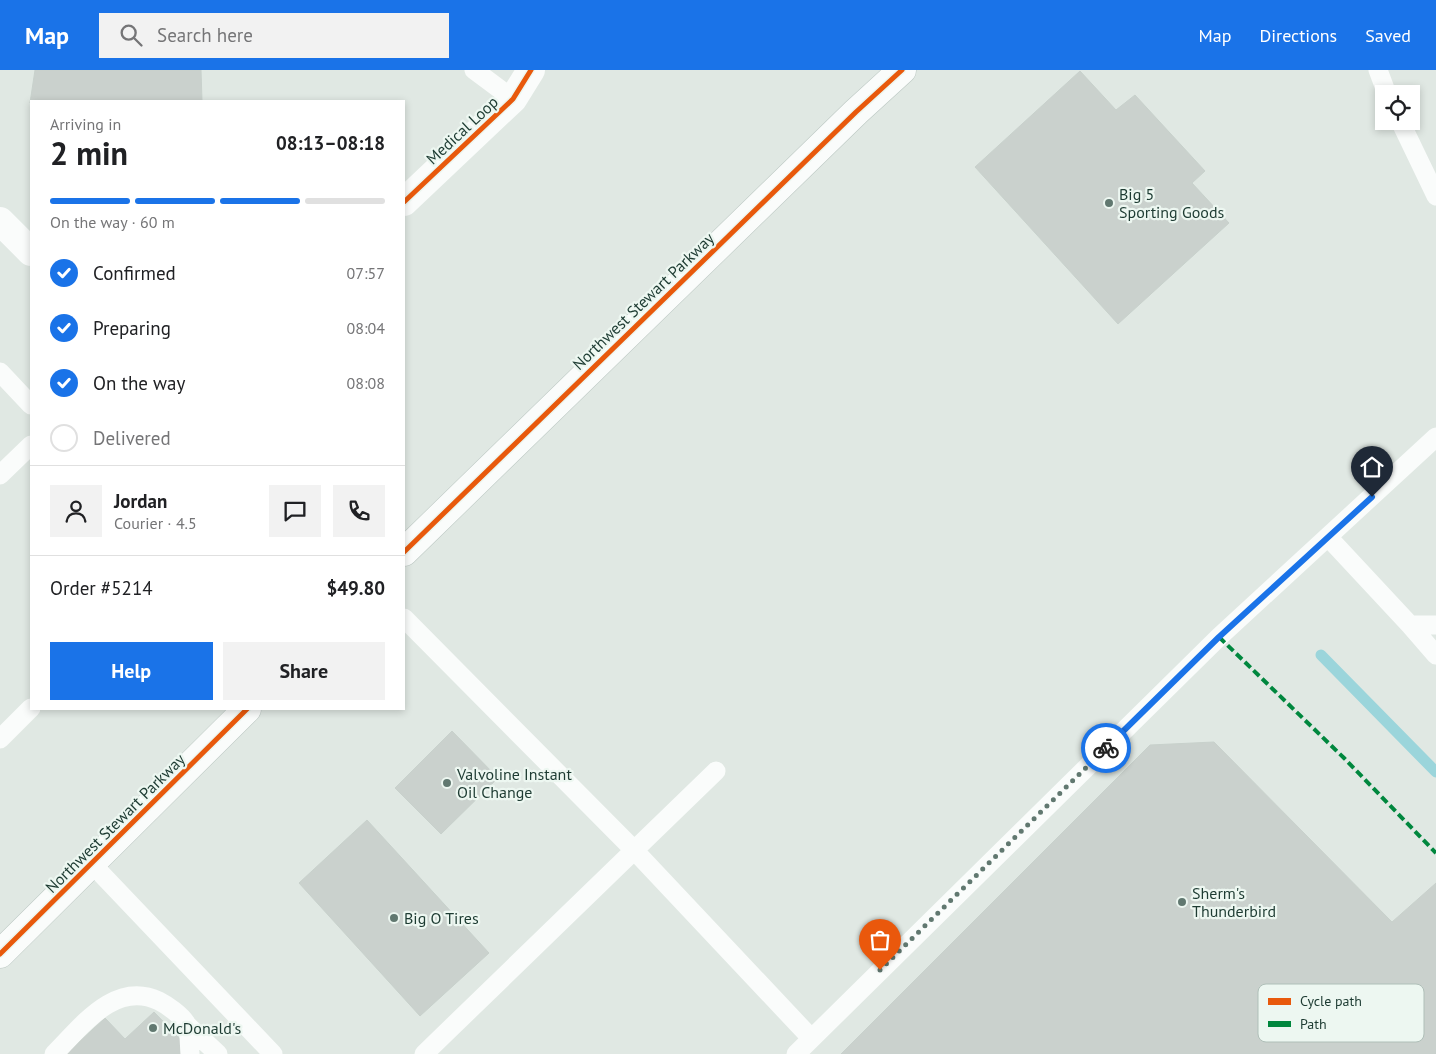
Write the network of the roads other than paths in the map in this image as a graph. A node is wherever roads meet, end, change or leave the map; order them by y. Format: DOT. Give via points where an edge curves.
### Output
graph roads {
  1 [pos="474,70"];
  2 [pos="531,70"];
  3 [pos="902,70"];
  4 [pos="1378,70"];
  5 [pos="1384,85"];
  6 [pos="513,99"];
  7 [pos="1404,130"];
  8 [pos="1436,196"];
  9 [pos="405,201"];
  10 [pos="0,221"];
  11 [pos="30,251"];
  12 [pos="0,372"];
  13 [pos="30,404"];
  14 [pos="1436,437"];
  15 [pos="30,446"];
  16 [pos="0,475"];
  17 [pos="1328,537"];
  18 [pos="405,551"];
  19 [pos="405,619"];
  20 [pos="1410,625"];
  21 [pos="1436,625"];
  22 [pos="1436,655"];
  23 [pos="30,709"];
  24 [pos="246,710"];
  25 [pos="0,738"];
  26 [pos="716,771"];
  27 [pos="634,850"];
  28 [pos="92,864"];
  29 [pos="0,954"];
  30 [pos="186,1024"];
  31 [pos="812,1038"];
  32 [pos="54,1054"];
  33 [pos="190,1054"];
  34 [pos="218,1054"];
  35 [pos="273,1054"];
  36 [pos="424,1054"];
  37 [pos="796,1054"];
  1 -- 6 [label="lane"];
  2 -- 6 [label="main road, Medical Loop"];
  3 -- 18 [label="main road, Northwest Stewart Parkway"];
  4 -- 5 [label="lane"];
  6 -- 9 [label="main road, Medical Loop"];
  7 -- 8 [label="lane"];
  10 -- 11 [label="main road"];
  12 -- 13 [label="lane"];
  14 -- 17 [label="lane"];
  15 -- 16 [label="lane"];
  17 -- 20 [label="lane"];
  17 -- 31 [label="lane" via="1219,637"];
  19 -- 27 [label="lane"];
  20 -- 21 [label="lane"];
  20 -- 22 [label="lane"];
  23 -- 25 [label="lane"];
  24 -- 28 [label="main road, Northwest Stewart Parkway"];
  26 -- 27 [label="lane"];
  27 -- 31 [label="lane"];
  27 -- 36 [label="lane"];
  28 -- 29 [label="main road, Northwest Stewart Parkway"];
  28 -- 35 [label="lane"];
  30 -- 32 [label="lane" via="166,1004 146,995 119,998 97,1011"];
  30 -- 33 [label="lane"];
  30 -- 34 [label="lane"];
  31 -- 37 [label="lane"];
}
